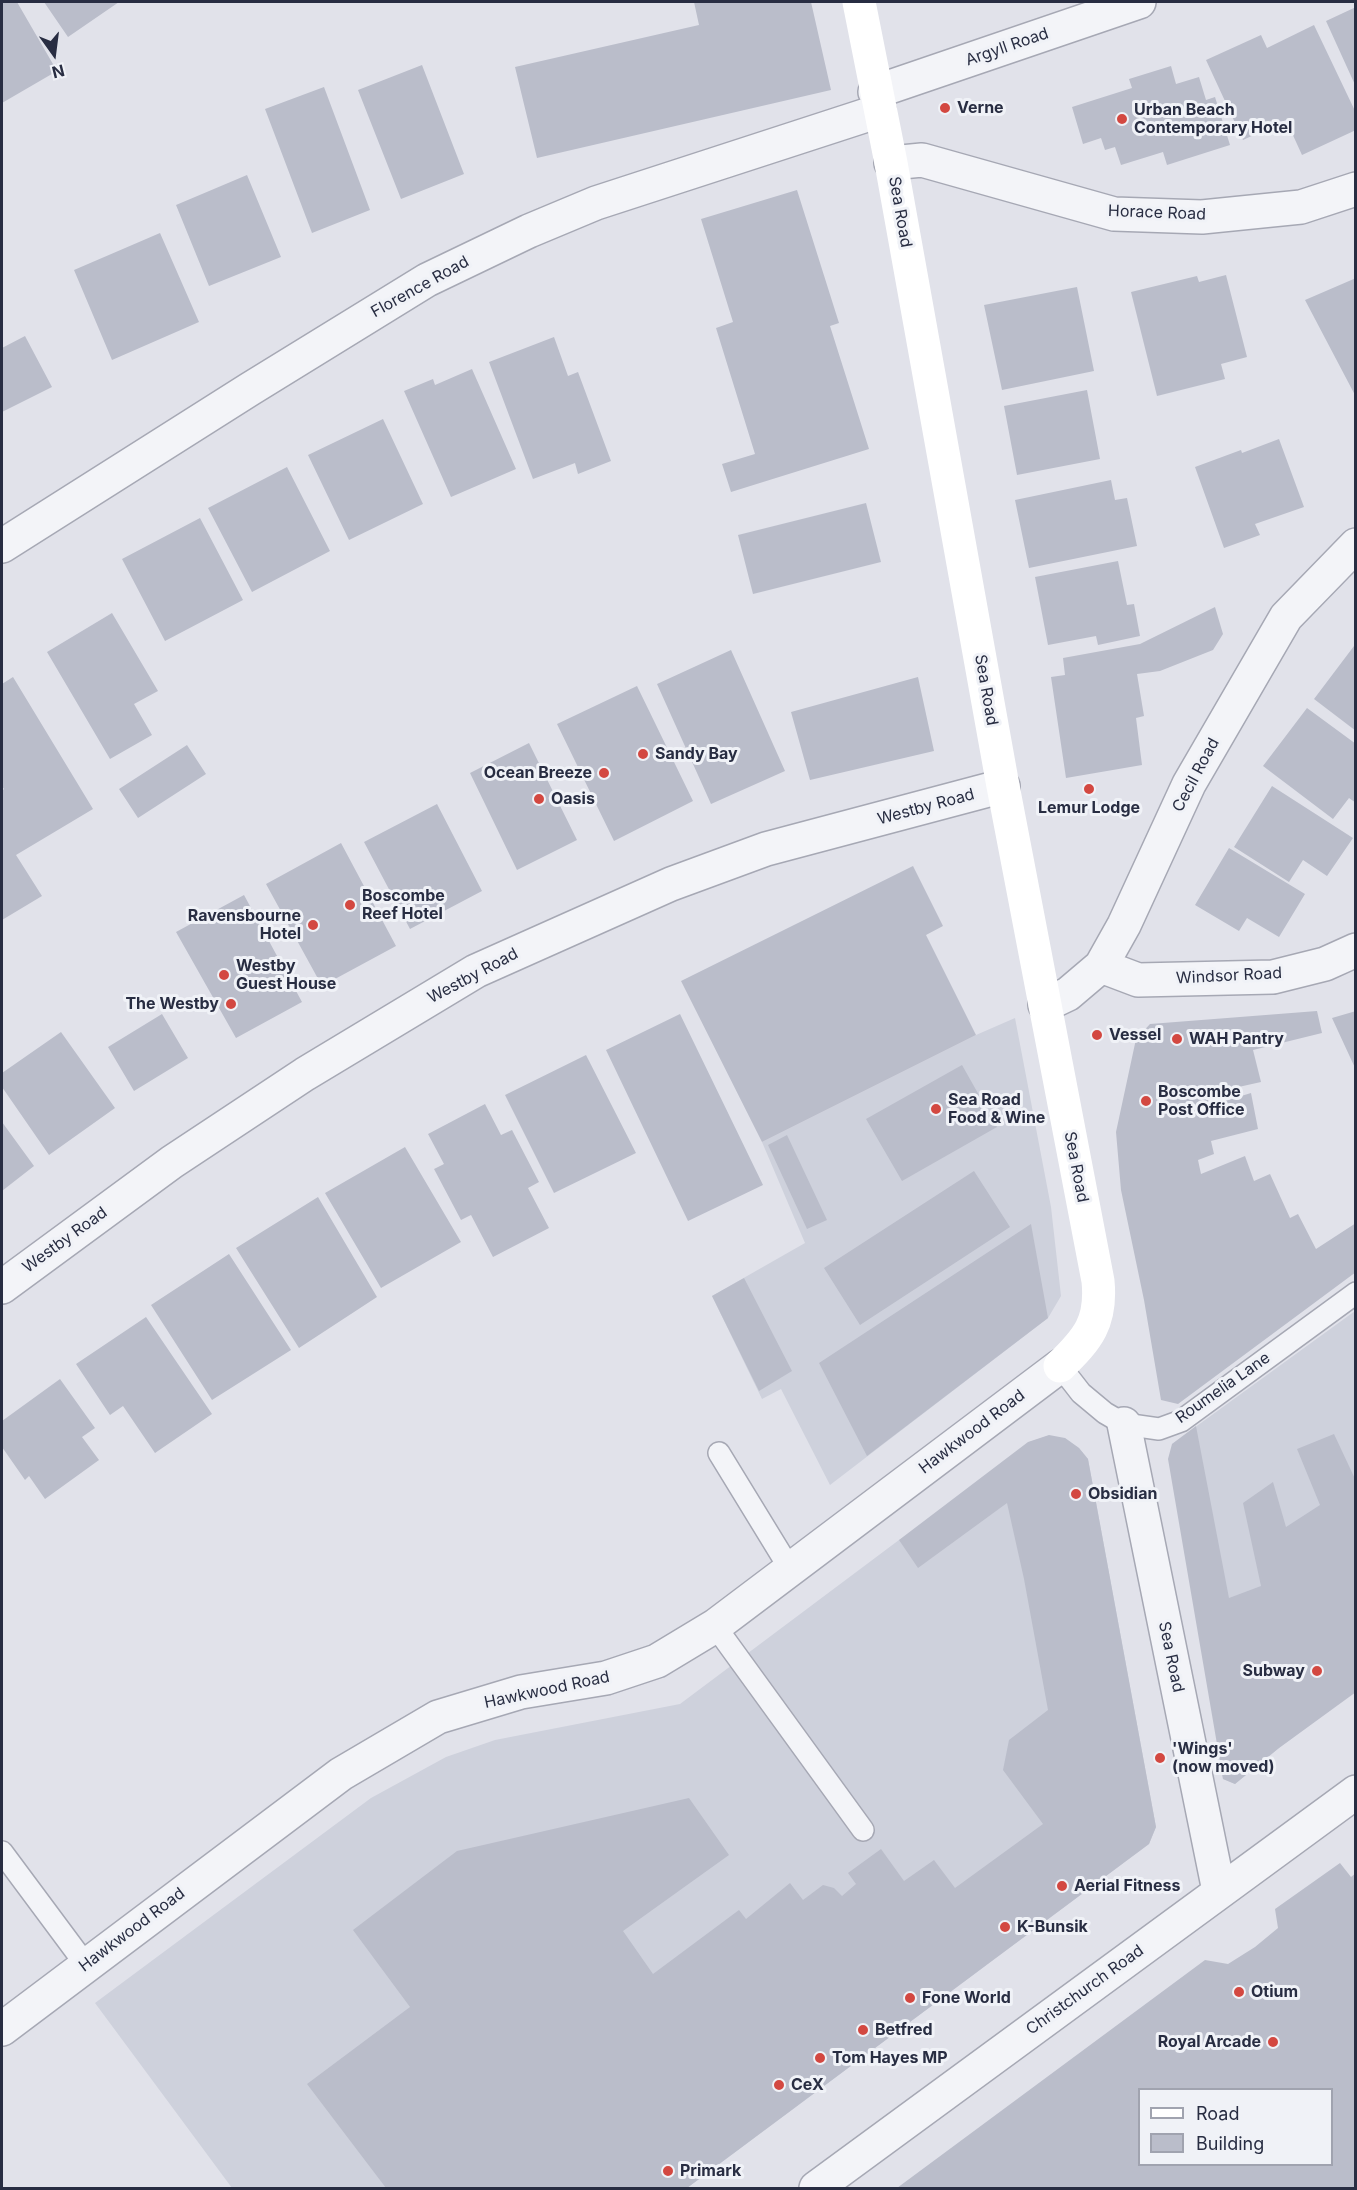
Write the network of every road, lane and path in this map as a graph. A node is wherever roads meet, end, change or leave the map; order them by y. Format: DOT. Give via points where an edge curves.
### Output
graph roads {
  1 [pos="859,2"];
  2 [pos="1139,2"];
  3 [pos="877,102"];
  4 [pos="891,163"];
  5 [pos="1356,189"];
  6 [pos="1356,545"];
  7 [pos="2,546"];
  8 [pos="1003,786"];
  9 [pos="1356,950"];
  10 [pos="1101,966"];
  11 [pos="1045,1005"];
  12 [pos="2,1287"];
  13 [pos="1356,1293"];
  14 [pos="1060,1366"];
  15 [pos="1126,1434"];
  16 [pos="719,1453"];
  17 [pos="790,1569"];
  18 [pos="715,1626"];
  19 [pos="1356,1792"];
  20 [pos="863,1830"];
  21 [pos="2,1852"];
  22 [pos="1219,1891"];
  23 [pos="86,1965"];
  24 [pos="2,2029"];
  25 [pos="816,2188"];
  1 -- 3 [label="street, Sea Road"];
  2 -- 3 [label="street, Argyll Road"];
  3 -- 4 [label="street, Sea Road"];
  3 -- 7 [label="street, Florence Road" via="596,203 427,280"];
  4 -- 5 [label="street, Horace Road" via="922,160 1114,214 1202,217 1301,207"];
  4 -- 8 [label="street, Sea Road"];
  6 -- 10 [label="street, Cecil Road" via="1286,617 1189,784"];
  8 -- 11 [label="street, Sea Road"];
  8 -- 12 [label="street, Westby Road" via="766,849 671,884 476,971 305,1074 191,1149"];
  9 -- 10 [label="street, Windsor Road" via="1325,964 1272,977 1138,980"];
  10 -- 11 [label="street, Cecil Road" via="1068,994"];
  11 -- 14 [label="street, Sea Road" via="1100,1303 1082,1345"];
  13 -- 15 [label="lane, Roumelia Lane" via="1181,1421"];
  14 -- 15 [label="lane, Roumelia Lane" via="1081,1393"];
  14 -- 17 [label="street, Hawkwood Road"];
  15 -- 22 [label="street, Sea Road"];
  16 -- 17 [label="lane"];
  17 -- 18 [label="street, Hawkwood Road"];
  18 -- 20 [label="lane"];
  18 -- 23 [label="street, Hawkwood Road" via="657,1661 637,1668 606,1678 521,1692 438,1717 341,1774"];
  19 -- 22 [label="street, Christchurch Road"];
  21 -- 23 [label="lane"];
  22 -- 25 [label="street, Christchurch Road"];
  23 -- 24 [label="street, Hawkwood Road"];
}
